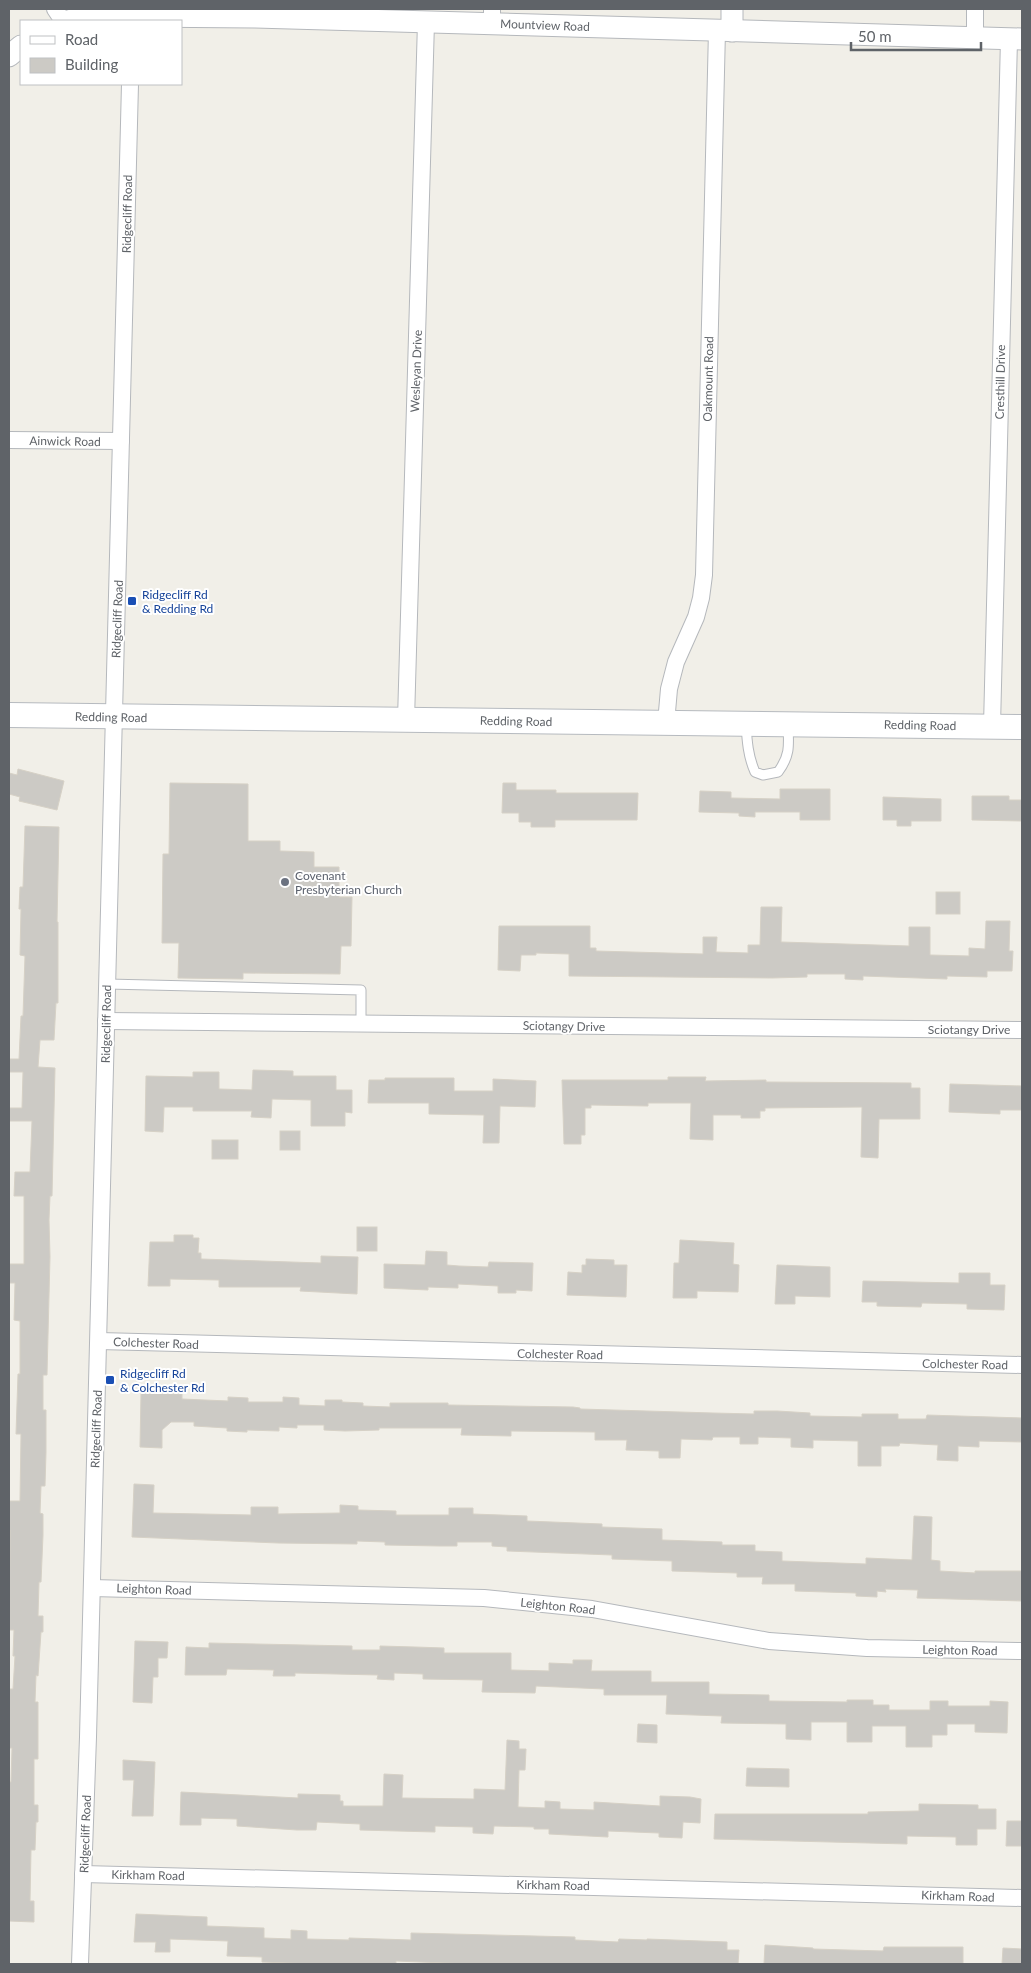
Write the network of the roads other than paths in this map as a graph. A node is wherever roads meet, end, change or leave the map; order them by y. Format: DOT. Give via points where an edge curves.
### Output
graph roads {
  1 [pos="55,9"];
  2 [pos="732,9"];
  3 [pos="975,9"];
  4 [pos="255,13"];
  5 [pos="492,16"];
  6 [pos="132,18"];
  7 [pos="62,20"];
  8 [pos="72,20"];
  9 [pos="426,22"];
  10 [pos="724,31"];
  11 [pos="975,38"];
  12 [pos="1016,39"];
  13 [pos="20,47"];
  14 [pos="9,56"];
  15 [pos="130,85"];
  16 [pos="9,440"];
  17 [pos="121,441"];
  18 [pos="9,716"];
  19 [pos="114,717"];
  20 [pos="406,720"];
  21 [pos="666,723"];
  22 [pos="746,723"];
  23 [pos="788,724"];
  24 [pos="992,726"];
  25 [pos="1022,727"];
  26 [pos="107,984"];
  27 [pos="106,1021"];
  28 [pos="360,1024"];
  29 [pos="1022,1030"];
  30 [pos="99,1341"];
  31 [pos="1022,1365"];
  32 [pos="92,1588"];
  33 [pos="1022,1651"];
  34 [pos="83,1874"];
  35 [pos="1022,1898"];
  36 [pos="80,1964"];
  1 -- 7 [label="street"];
  2 -- 10 [label="street"];
  3 -- 11 [label="street"];
  4 -- 6 [label="street, Mountview Road"];
  4 -- 9 [label="street, Mountview Road"];
  5 -- 9 [label="street, Mountview Road"];
  5 -- 10 [label="street, Mountview Road"];
  6 -- 8 [label="street, Mountview Road" via="82,17"];
  9 -- 20 [label="street, Wesleyan Drive"];
  10 -- 11 [label="street, Mountview Road"];
  10 -- 21 [label="street, Oakmount Road" via="704,575 696,617 676,662 669,689"];
  11 -- 12 [label="street, Mountview Road"];
  12 -- 24 [label="street, Cresthill Drive"];
  13 -- 14 [label="street"];
  15 -- 17 [label="street, Ridgecliff Road"];
  16 -- 17 [label="street, Ainwick Road"];
  17 -- 19 [label="street, Ridgecliff Road"];
  18 -- 19 [label="main road, Redding Road"];
  19 -- 20 [label="main road, Redding Road"];
  19 -- 26 [label="street, Ridgecliff Road"];
  20 -- 21 [label="main road, Redding Road"];
  21 -- 22 [label="main road, Redding Road"];
  22 -- 23 [label="main road, Redding Road"];
  22 -- 23 [label="lane" via="751,764 755,772 763,775 778,772 786,762"];
  23 -- 24 [label="main road, Redding Road"];
  24 -- 25 [label="main road, Redding Road"];
  26 -- 27 [label="street, Ridgecliff Road"];
  26 -- 28 [label="lane" via="361,990"];
  27 -- 28 [label="street, Sciotangy Drive"];
  27 -- 30 [label="street, Ridgecliff Road"];
  28 -- 29 [label="street, Sciotangy Drive"];
  30 -- 31 [label="street, Colchester Road"];
  30 -- 32 [label="street, Ridgecliff Road"];
  32 -- 33 [label="street, Leighton Road" via="484,1598 592,1609 769,1641 876,1648"];
  32 -- 34 [label="street, Ridgecliff Road"];
  34 -- 35 [label="street, Kirkham Road"];
  34 -- 36 [label="street, Ridgecliff Road"];
}
